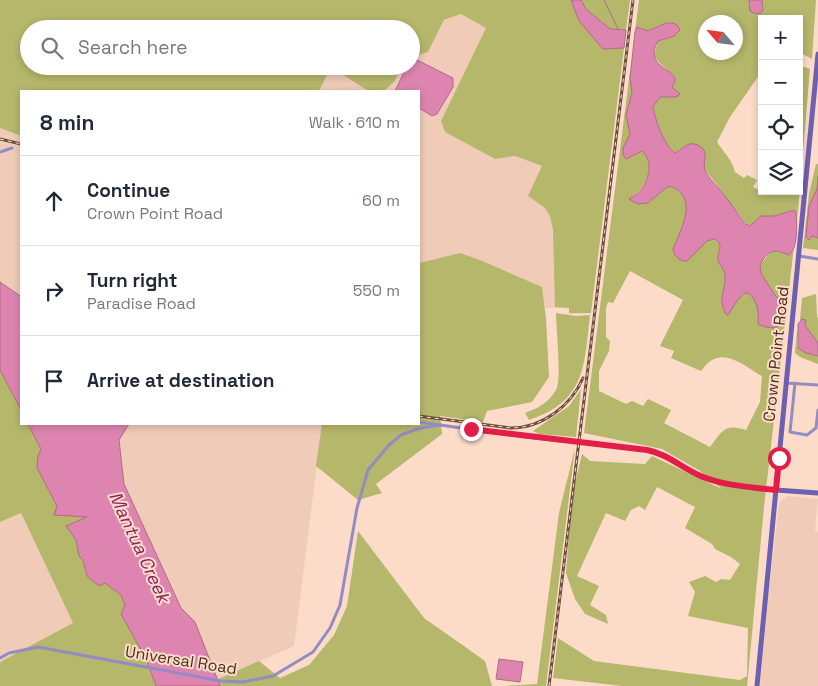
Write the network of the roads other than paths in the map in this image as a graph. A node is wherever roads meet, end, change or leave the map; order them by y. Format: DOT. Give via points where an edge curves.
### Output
graph roads {
  1 [pos="818,54"];
  2 [pos="12,148"];
  3 [pos="0,152"];
  4 [pos="798,256"];
  5 [pos="818,259"];
  6 [pos="786,383"];
  7 [pos="795,383"];
  8 [pos="818,385"];
  9 [pos="818,410"];
  10 [pos="420,422"];
  11 [pos="440,425"];
  12 [pos="776,490"];
  13 [pos="818,493"];
  14 [pos="0,658"];
  15 [pos="757,686"];
  1 -- 4 [label="main road, Crown Point Road"];
  2 -- 3 [label="street"];
  4 -- 5 [label="street"];
  4 -- 6 [label="main road, Crown Point Road"];
  6 -- 7 [label="street"];
  6 -- 12 [label="main road, Crown Point Road"];
  7 -- 8 [label="street"];
  7 -- 9 [label="street" via="790,432 807,435 816,428"];
  10 -- 11 [label="street"];
  11 -- 12 [label="street" via="658,452 717,482"];
  11 -- 14 [label="street, Universal Road" via="401,435 368,470 356,508 340,606 330,628 313,652 273,676 243,682 221,681 38,647"];
  12 -- 13 [label="main road"];
  12 -- 15 [label="main road, Crown Point Road"];
}
